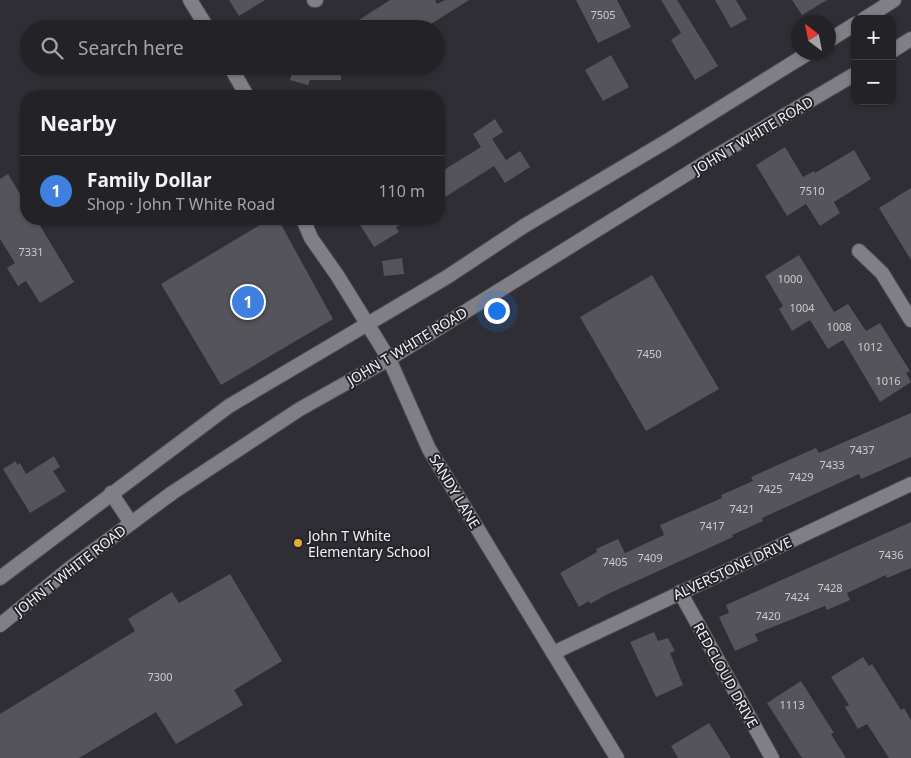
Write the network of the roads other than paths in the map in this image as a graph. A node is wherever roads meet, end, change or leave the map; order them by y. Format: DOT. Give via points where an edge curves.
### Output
graph roads {
  1 [pos="190,0"];
  2 [pos="894,0"];
  3 [pos="870,15"];
  4 [pos="202,20"];
  5 [pos="851,27"];
  6 [pos="836,36"];
  7 [pos="911,39"];
  8 [pos="896,48"];
  9 [pos="797,60"];
  10 [pos="235,75"];
  11 [pos="851,76"];
  12 [pos="244,90"];
  13 [pos="306,225"];
  14 [pos="859,251"];
  15 [pos="911,320"];
  16 [pos="368,323"];
  17 [pos="388,359"];
  18 [pos="911,484"];
  19 [pos="111,493"];
  20 [pos="131,523"];
  21 [pos="0,578"];
  22 [pos="680,592"];
  23 [pos="0,625"];
  24 [pos="553,653"];
  25 [pos="618,758"];
  26 [pos="772,758"];
  1 -- 4 [label="main road"];
  2 -- 3 [label="main road"];
  5 -- 6 [label="main road"];
  7 -- 8 [label="main road"];
  9 -- 16 [label="main road"];
  10 -- 12 [label="main road"];
  11 -- 17 [label="main road, JOHN T WHITE ROAD"];
  13 -- 16 [label="main road, SANDY LANE"];
  14 -- 15 [label="main road" via="882,273"];
  16 -- 17 [label="main road, SANDY LANE"];
  16 -- 19 [label="main road" via="229,406"];
  17 -- 20 [label="main road, JOHN T WHITE ROAD" via="300,409"];
  17 -- 24 [label="main road, SANDY LANE" via="430,449"];
  18 -- 22 [label="main road, ALVERSTONE DRIVE"];
  19 -- 20 [label="main road"];
  19 -- 21 [label="main road"];
  20 -- 23 [label="main road, JOHN T WHITE ROAD"];
  22 -- 24 [label="main road, ALVERSTONE DRIVE"];
  22 -- 26 [label="main road, REDCLOUD DRIVE"];
  24 -- 25 [label="main road, SANDY LANE"];
}
